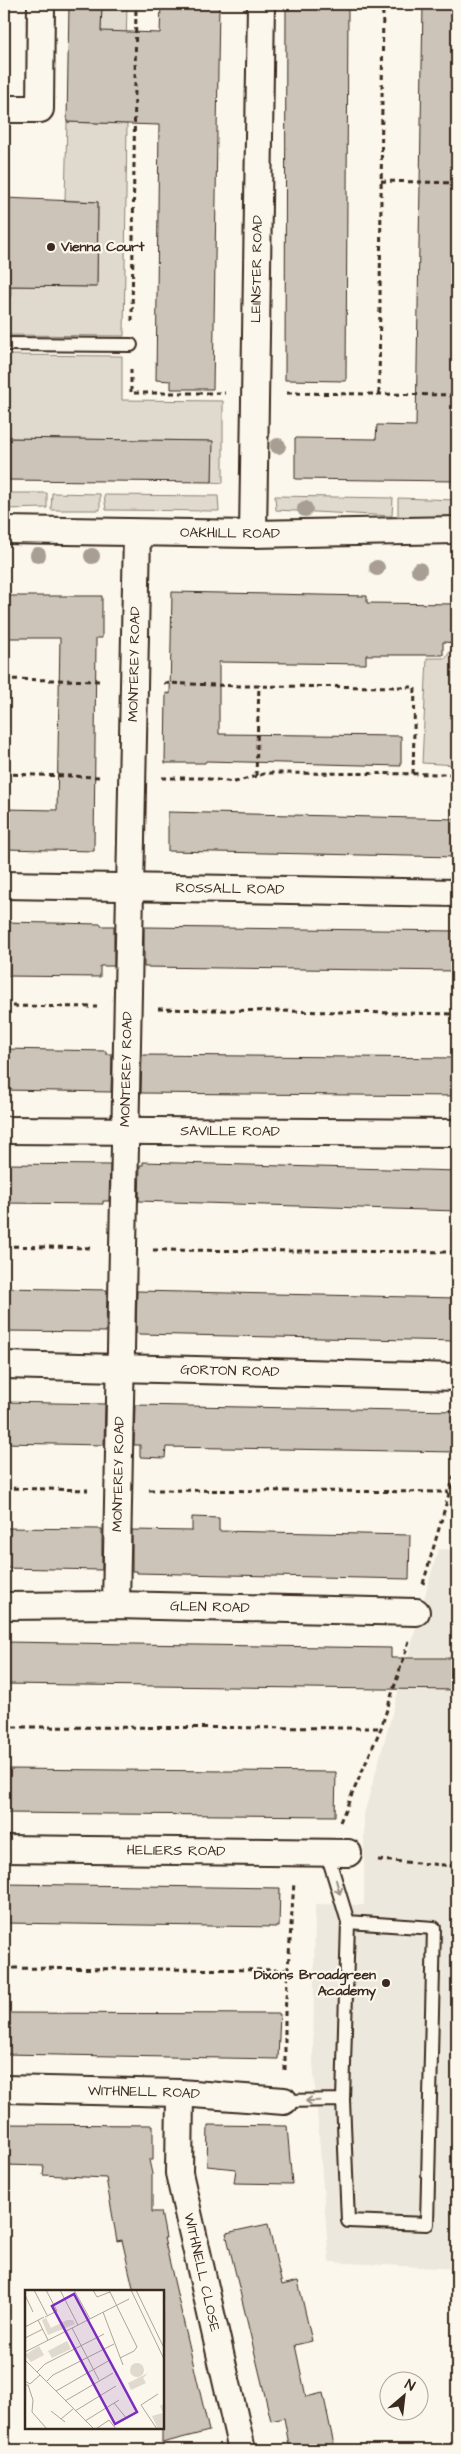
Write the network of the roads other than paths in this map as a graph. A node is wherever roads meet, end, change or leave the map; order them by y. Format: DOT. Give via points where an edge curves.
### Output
graph roads {
  1 [pos="41,4"];
  2 [pos="261,4"];
  3 [pos="4,109"];
  4 [pos="4,344"];
  5 [pos="131,345"];
  6 [pos="4,530"];
  7 [pos="457,530"];
  8 [pos="137,533"];
  9 [pos="253,534"];
  10 [pos="4,885"];
  11 [pos="131,887"];
  12 [pos="457,893"];
  13 [pos="4,1130"];
  14 [pos="127,1132"];
  15 [pos="457,1133"];
  16 [pos="4,1365"];
  17 [pos="121,1367"];
  18 [pos="457,1377"];
  19 [pos="4,1606"];
  20 [pos="116,1606"];
  21 [pos="416,1612"];
  22 [pos="4,1849"];
  23 [pos="338,1853"];
  24 [pos="348,1922"];
  25 [pos="4,2089"];
  26 [pos="180,2093"];
  27 [pos="343,2100"];
  28 [pos="284,2101"];
  29 [pos="242,2450"];
  1 -- 3 [label="street" via="40,109"];
  2 -- 9 [label="street, LEINSTER ROAD"];
  4 -- 5 [label="lane"];
  6 -- 8 [label="street, OAKHILL ROAD"];
  7 -- 9 [label="street, OAKHILL ROAD"];
  8 -- 9 [label="street, OAKHILL ROAD"];
  8 -- 11 [label="street, MONTEREY ROAD"];
  10 -- 11 [label="street, ROSSALL ROAD"];
  11 -- 12 [label="street, ROSSALL ROAD"];
  11 -- 14 [label="street, MONTEREY ROAD"];
  13 -- 14 [label="street, SAVILLE ROAD"];
  14 -- 15 [label="street, SAVILLE ROAD"];
  14 -- 17 [label="street, MONTEREY ROAD"];
  16 -- 17 [label="street, GORTON ROAD"];
  17 -- 18 [label="street, GORTON ROAD"];
  17 -- 20 [label="street, MONTEREY ROAD"];
  19 -- 20 [label="street, GLEN ROAD"];
  20 -- 21 [label="street, GLEN ROAD"];
  22 -- 23 [label="street, HELIERS ROAD"];
  23 -- 24 [label="lane, one-way"];
  24 -- 27 [label="lane"];
  24 -- 27 [label="lane" via="434,1928 427,2224 348,2221"];
  25 -- 26 [label="street, WITHNELL ROAD"];
  26 -- 28 [label="street, WITHNELL ROAD"];
  26 -- 29 [label="street, WITHNELL CLOSE" via="179,2173"];
  27 -- 28 [label="lane, one-way"];
}
